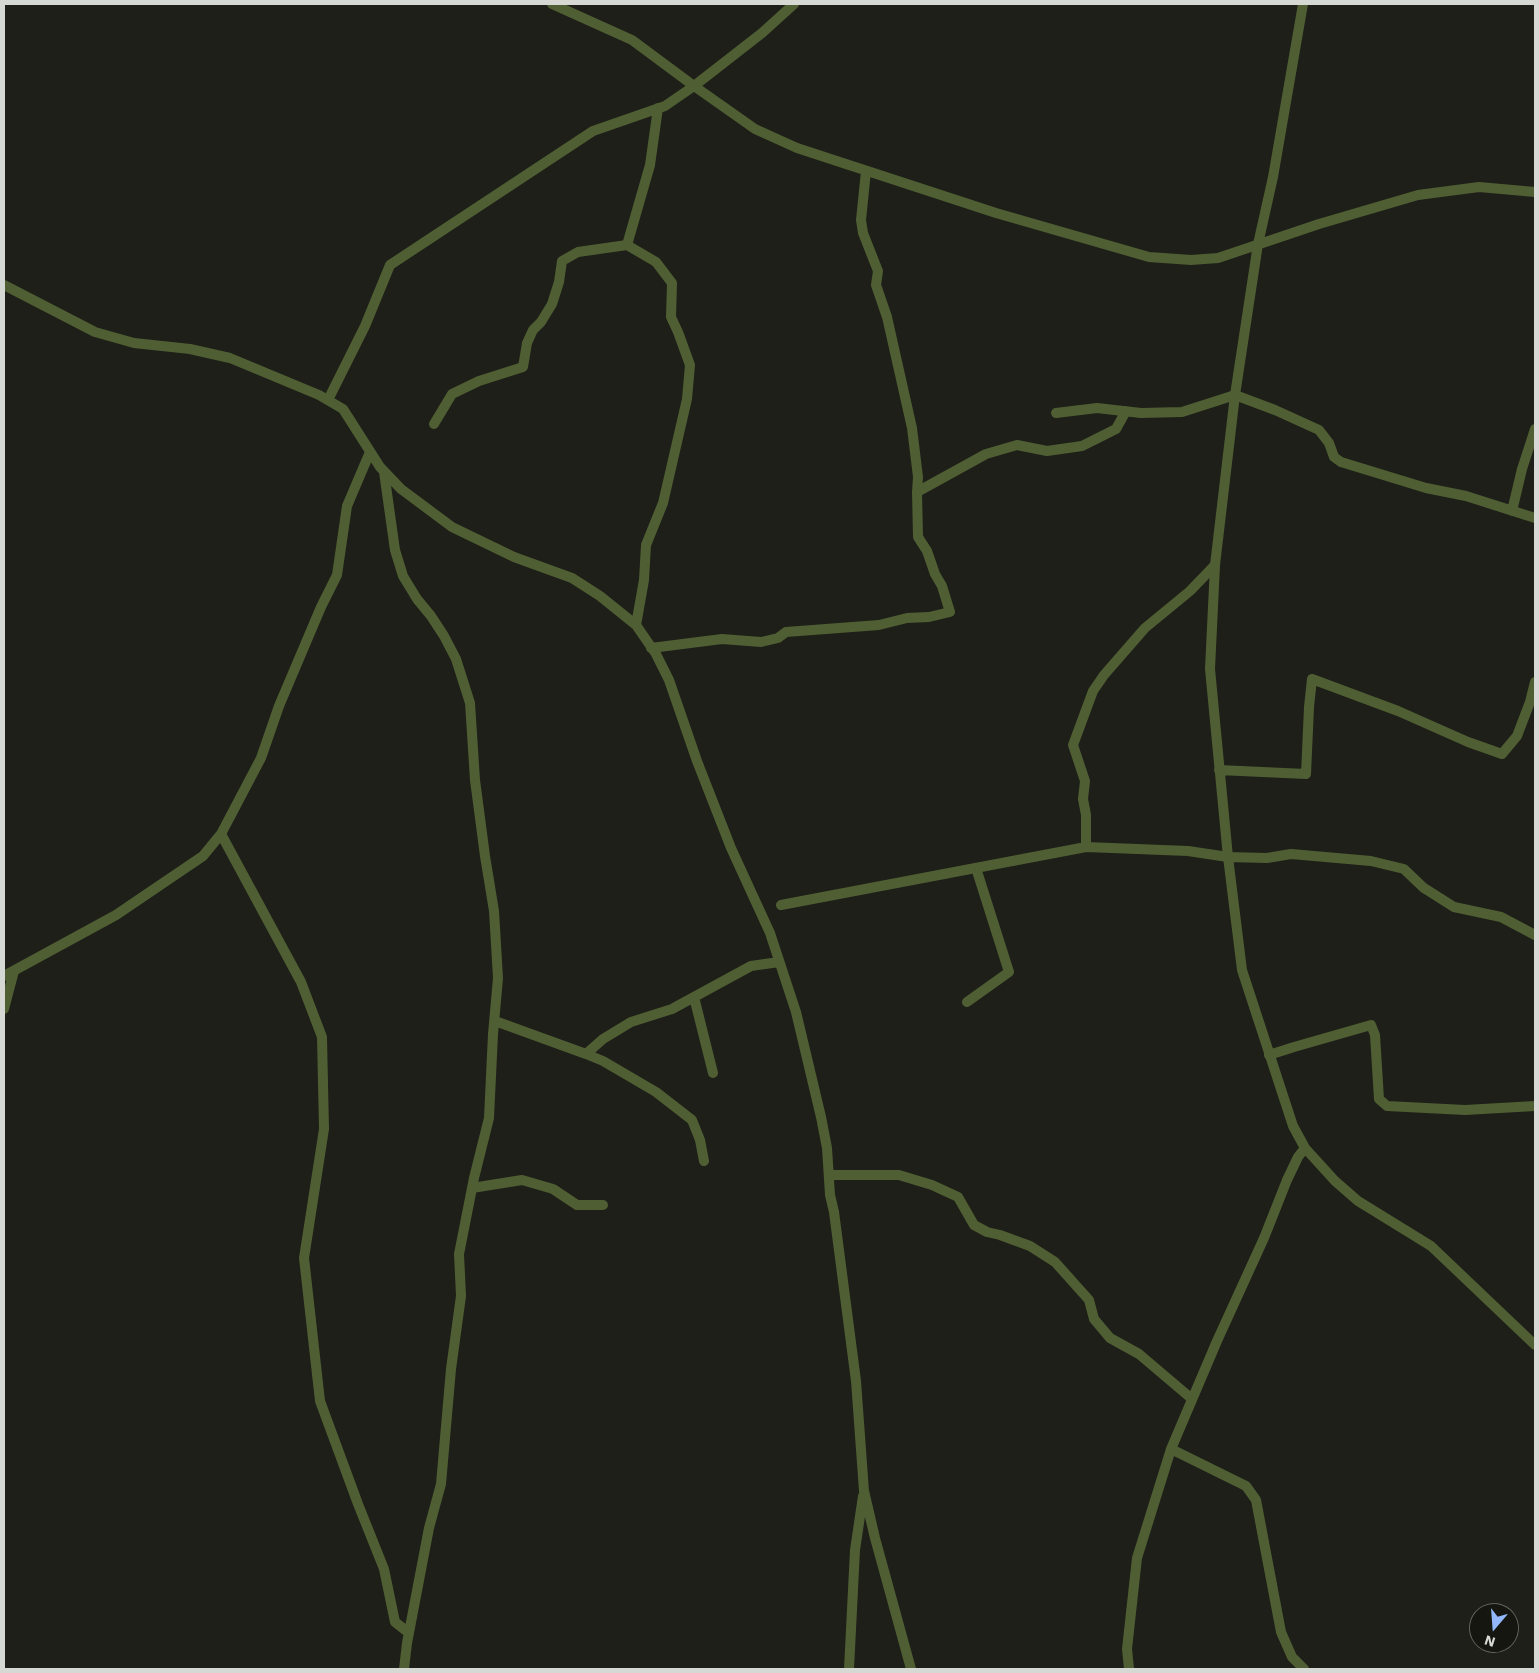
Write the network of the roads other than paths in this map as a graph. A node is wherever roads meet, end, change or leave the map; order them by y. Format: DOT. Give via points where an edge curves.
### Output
graph roads {
  1 [pos="552,4"];
  2 [pos="794,4"];
  3 [pos="1303,4"];
  4 [pos="694,86"];
  5 [pos="658,108"];
  6 [pos="866,171"];
  7 [pos="1535,192"];
  8 [pos="1258,244"];
  9 [pos="627,246"];
  10 [pos="4,285"];
  11 [pos="1235,395"];
  12 [pos="328,400"];
  13 [pos="1126,412"];
  14 [pos="1056,413"];
  15 [pos="434,424"];
  16 [pos="1535,429"];
  17 [pos="370,452"];
  18 [pos="384,472"];
  19 [pos="917,492"];
  20 [pos="1512,511"];
  21 [pos="1535,518"];
  22 [pos="1215,565"];
  23 [pos="636,625"];
  24 [pos="651,648"];
  25 [pos="1535,682"];
  26 [pos="1219,770"];
  27 [pos="221,834"];
  28 [pos="1086,847"];
  29 [pos="1228,857"];
  30 [pos="976,868"];
  31 [pos="781,905"];
  32 [pos="1535,934"];
  33 [pos="780,962"];
  34 [pos="14,971"];
  35 [pos="4,976"];
  36 [pos="694,997"];
  37 [pos="967,1002"];
  38 [pos="4,1009"];
  39 [pos="495,1021"];
  40 [pos="586,1054"];
  41 [pos="1269,1056"];
  42 [pos="713,1073"];
  43 [pos="1535,1106"];
  44 [pos="1305,1148"];
  45 [pos="704,1161"];
  46 [pos="829,1175"];
  47 [pos="472,1188"];
  48 [pos="603,1205"];
  49 [pos="1535,1345"];
  50 [pos="1192,1399"];
  51 [pos="1171,1449"];
  52 [pos="864,1491"];
  53 [pos="409,1633"];
  54 [pos="1292,1657"];
  55 [pos="404,1669"];
  56 [pos="849,1669"];
  57 [pos="911,1669"];
  58 [pos="1129,1669"];
  59 [pos="1289,1669"];
  60 [pos="1304,1669"];
  1 -- 4 [label="street" via="632,40"];
  2 -- 4 [label="street"];
  3 -- 8 [label="street"];
  4 -- 5 [label="street"];
  4 -- 6 [label="street" via="755,129 797,148"];
  5 -- 9 [label="street" via="650,165"];
  5 -- 12 [label="street" via="593,131 390,264 365,326"];
  6 -- 8 [label="street" via="1149,257 1218,258"];
  6 -- 19 [label="street" via="861,220 863,233 878,272 876,285 887,316 912,428"];
  7 -- 8 [label="street" via="1479,187 1418,195"];
  8 -- 11 [label="street"];
  9 -- 15 [label="street" via="578,252 562,261 552,304 527,343 523,368 479,381 452,394"];
  9 -- 23 [label="street" via="656,262 672,283 671,317 690,365 687,399 663,502 646,545"];
  10 -- 12 [label="street" via="95,332 134,343 190,349 230,358"];
  11 -- 13 [label="street" via="1182,412"];
  11 -- 20 [label="street" via="1319,430 1334,457 1341,462"];
  11 -- 22 [label="street"];
  12 -- 17 [label="street" via="343,409"];
  13 -- 14 [label="street" via="1097,408"];
  13 -- 19 [label="street" via="1116,429 1082,446 1047,451 1017,445 986,454"];
  16 -- 20 [label="street"];
  17 -- 18 [label="street"];
  17 -- 27 [label="street" via="347,506 337,575 279,706 261,758"];
  18 -- 23 [label="street" via="401,490 452,527 514,558 572,578"];
  18 -- 39 [label="street" via="395,550 404,576 456,659 470,703 476,780 494,911 498,978"];
  19 -- 24 [label="street" via="918,537 942,586 950,612 879,625 786,632 762,642 722,639"];
  20 -- 21 [label="street"];
  22 -- 26 [label="street" via="1210,670"];
  22 -- 28 [label="street" via="1190,591 1145,628 1093,691 1073,745 1085,780"];
  23 -- 24 [label="street"];
  24 -- 33 [label="street" via="669,680 731,848"];
  25 -- 26 [label="street" via="1517,736 1502,754 1312,679 1306,774"];
  26 -- 29 [label="street"];
  27 -- 34 [label="street" via="203,856 116,915"];
  27 -- 53 [label="street" via="301,982 322,1038 324,1129 304,1258 320,1401 384,1569 395,1622"];
  28 -- 29 [label="street" via="1188,851"];
  28 -- 30 [label="street"];
  29 -- 32 [label="street" via="1267,858 1291,854 1371,861 1404,869 1424,888 1454,907 1501,917"];
  29 -- 41 [label="street" via="1242,970"];
  30 -- 31 [label="street"];
  30 -- 37 [label="street" via="1009,972"];
  33 -- 36 [label="street" via="751,966"];
  33 -- 46 [label="street" via="796,1012 821,1117"];
  34 -- 35 [label="street"];
  34 -- 38 [label="street"];
  36 -- 40 [label="street" via="672,1009 630,1022"];
  36 -- 42 [label="street"];
  39 -- 40 [label="street"];
  39 -- 47 [label="street" via="489,1118"];
  40 -- 45 [label="street" via="656,1092 692,1120"];
  41 -- 43 [label="street" via="1371,1025 1379,1099 1387,1106 1465,1110"];
  41 -- 44 [label="street" via="1293,1126"];
  44 -- 49 [label="street" via="1358,1201 1431,1246"];
  44 -- 50 [label="street" via="1287,1180"];
  46 -- 50 [label="street" via="899,1175 958,1197 974,1226 1030,1246 1055,1262 1090,1300 1094,1319 1110,1338 1139,1354"];
  46 -- 52 [label="street" via="856,1381"];
  47 -- 48 [label="street" via="522,1180 553,1189 577,1205"];
  47 -- 53 [label="street" via="459,1254 461,1296 441,1484"];
  50 -- 51 [label="street"];
  51 -- 54 [label="street" via="1246,1486 1256,1500 1281,1632"];
  51 -- 58 [label="street" via="1137,1558"];
  52 -- 56 [label="street" via="856,1550"];
  52 -- 57 [label="street"];
  53 -- 55 [label="street"];
  54 -- 59 [label="street"];
  54 -- 60 [label="street"];
}
